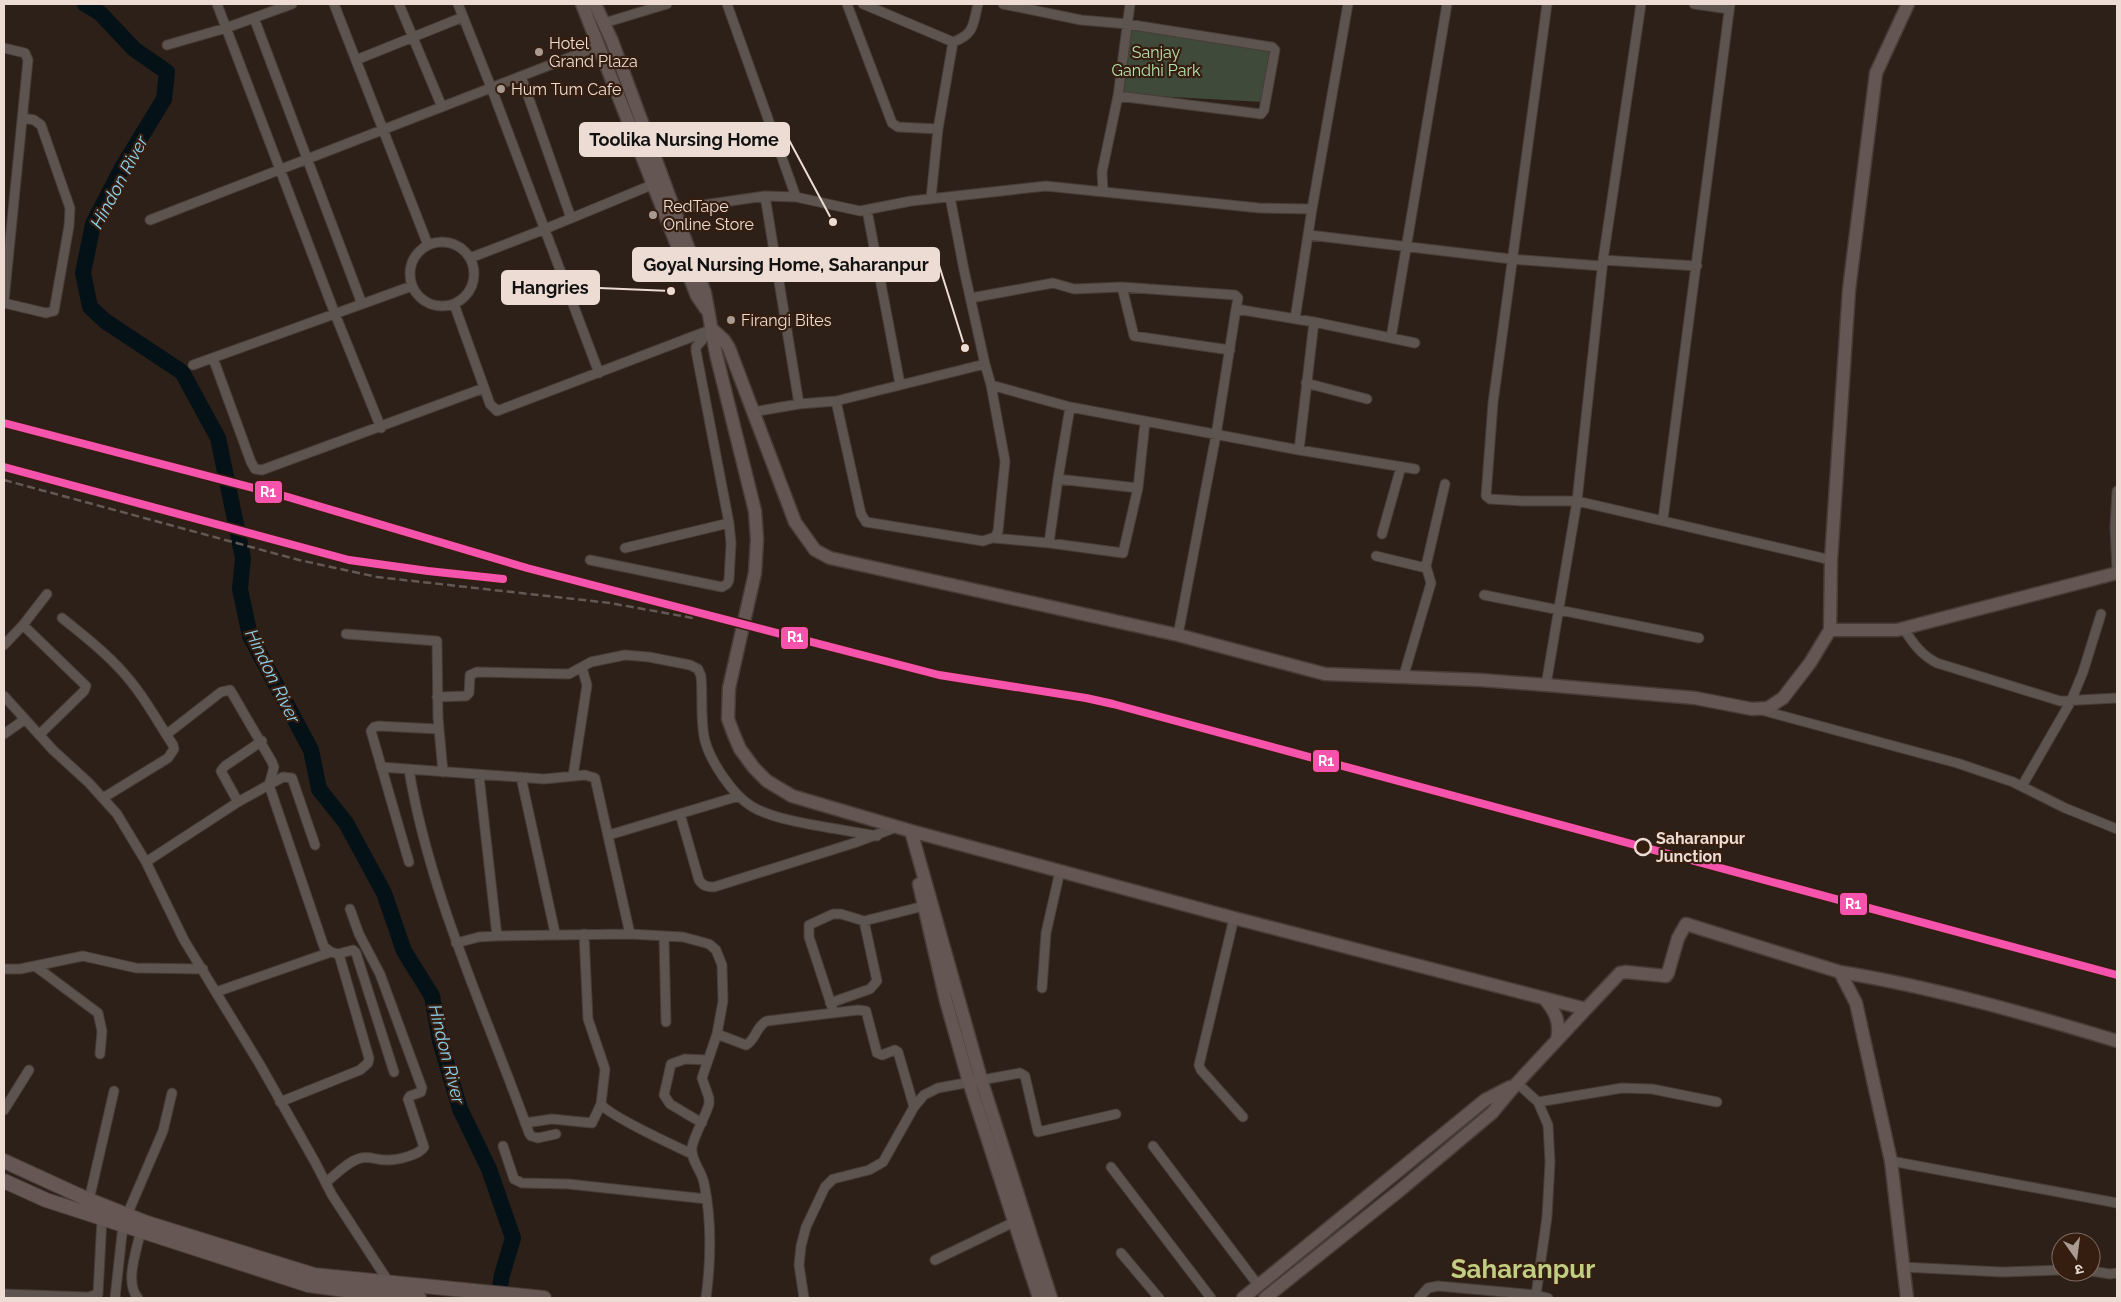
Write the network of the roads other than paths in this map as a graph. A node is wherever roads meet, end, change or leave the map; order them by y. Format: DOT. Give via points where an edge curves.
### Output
graph roads {
  1 [pos="217,4"];
  2 [pos="292,4"];
  3 [pos="334,4"];
  4 [pos="399,4"];
  5 [pos="458,4"];
  6 [pos="582,4"];
  7 [pos="595,4"];
  8 [pos="667,4"];
  9 [pos="727,4"];
  10 [pos="847,4"];
  11 [pos="863,4"];
  12 [pos="978,4"];
  13 [pos="1003,4"];
  14 [pos="1130,4"];
  15 [pos="1348,4"];
  16 [pos="1447,4"];
  17 [pos="1547,4"];
  18 [pos="1641,4"];
  19 [pos="1694,4"];
  20 [pos="1908,4"];
  21 [pos="1729,7"];
  22 [pos="271,8"];
  23 [pos="463,17"];
  24 [pos="254,18"];
  25 [pos="604,23"];
  26 [pos="1126,24"];
  27 [pos="226,28"];
  28 [pos="413,37"];
  29 [pos="953,42"];
  30 [pos="167,45"];
  31 [pos="599,46"];
  32 [pos="4,48"];
  33 [pos="356,60"];
  34 [pos="521,76"];
  35 [pos="491,87"];
  36 [pos="1118,96"];
  37 [pos="442,107"];
  38 [pos="23,118"];
  39 [pos="938,129"];
  40 [pos="384,130"];
  41 [pos="308,158"];
  42 [pos="280,168"];
  43 [pos="654,184"];
  44 [pos="1103,191"];
  45 [pos="765,196"];
  46 [pos="796,197"];
  47 [pos="950,197"];
  48 [pos="932,198"];
  49 [pos="1312,209"];
  50 [pos="669,210"];
  51 [pos="867,210"];
  52 [pos="571,218"];
  53 [pos="150,220"];
  54 [pos="545,229"];
  55 [pos="1309,235"];
  56 [pos="428,245"];
  57 [pos="1408,247"];
  58 [pos="470,258"];
  59 [pos="1512,259"];
  60 [pos="1603,263"];
  61 [pos="1697,266"];
  62 [pos="412,286"];
  63 [pos="1122,287"];
  64 [pos="971,298"];
  65 [pos="4,302"];
  66 [pos="362,304"];
  67 [pos="454,304"];
  68 [pos="1236,309"];
  69 [pos="335,314"];
  70 [pos="1295,319"];
  71 [pos="1314,322"];
  72 [pos="712,329"];
  73 [pos="1391,338"];
  74 [pos="1415,343"];
  75 [pos="1230,350"];
  76 [pos="213,358"];
  77 [pos="985,364"];
  78 [pos="193,365"];
  79 [pos="599,372"];
  80 [pos="1306,383"];
  81 [pos="900,384"];
  82 [pos="991,385"];
  83 [pos="484,388"];
  84 [pos="1367,399"];
  85 [pos="836,401"];
  86 [pos="799,404"];
  87 [pos="1070,407"];
  88 [pos="753,412"];
  89 [pos="1145,422"];
  90 [pos="381,428"];
  91 [pos="1216,434"];
  92 [pos="1299,450"];
  93 [pos="1401,467"];
  94 [pos="1415,470"];
  95 [pos="1058,479"];
  96 [pos="1445,484"];
  97 [pos="1138,488"];
  98 [pos="2117,491"];
  99 [pos="1577,500"];
  100 [pos="1663,520"];
  101 [pos="729,523"];
  102 [pos="1382,534"];
  103 [pos="994,538"];
  104 [pos="1049,543"];
  105 [pos="625,548"];
  106 [pos="1376,556"];
  107 [pos="590,560"];
  108 [pos="1832,560"];
  109 [pos="1426,568"];
  110 [pos="2117,573"];
  111 [pos="47,594"];
  112 [pos="1484,595"];
  113 [pos="1559,611"];
  114 [pos="2101,614"];
  115 [pos="62,618"];
  116 [pos="23,625"];
  117 [pos="1903,628"];
  118 [pos="1830,630"];
  119 [pos="346,634"];
  120 [pos="1178,635"];
  121 [pos="1699,638"];
  122 [pos="4,645"];
  123 [pos="582,668"];
  124 [pos="1404,678"];
  125 [pos="1546,685"];
  126 [pos="4,696"];
  127 [pos="438,697"];
  128 [pos="2117,698"];
  129 [pos="2070,701"];
  130 [pos="1761,710"];
  131 [pos="24,720"];
  132 [pos="438,729"];
  133 [pos="4,734"];
  134 [pos="167,734"];
  135 [pos="39,735"];
  136 [pos="262,741"];
  137 [pos="381,767"];
  138 [pos="409,770"];
  139 [pos="443,772"];
  140 [pos="479,776"];
  141 [pos="573,776"];
  142 [pos="521,777"];
  143 [pos="269,785"];
  144 [pos="2022,786"];
  145 [pos="739,796"];
  146 [pos="103,798"];
  147 [pos="238,802"];
  148 [pos="680,814"];
  149 [pos="897,827"];
  150 [pos="2117,829"];
  151 [pos="911,831"];
  152 [pos="609,835"];
  153 [pos="877,836"];
  154 [pos="315,845"];
  155 [pos="146,862"];
  156 [pos="408,862"];
  157 [pos="918,862"];
  158 [pos="1060,871"];
  159 [pos="924,906"];
  160 [pos="350,908"];
  161 [pos="1234,918"];
  162 [pos="864,921"];
  163 [pos="555,934"];
  164 [pos="584,934"];
  165 [pos="630,934"];
  166 [pos="497,936"];
  167 [pos="664,937"];
  168 [pos="456,943"];
  169 [pos="335,953"];
  170 [pos="35,966"];
  171 [pos="4,969"];
  172 [pos="203,969"];
  173 [pos="1840,972"];
  174 [pos="1042,988"];
  175 [pos="216,992"];
  176 [pos="1544,998"];
  177 [pos="830,1003"];
  178 [pos="1586,1009"];
  179 [pos="834,1013"];
  180 [pos="666,1022"];
  181 [pos="717,1034"];
  182 [pos="1557,1040"];
  183 [pos="2117,1041"];
  184 [pos="100,1054"];
  185 [pos="708,1060"];
  186 [pos="29,1070"];
  187 [pos="394,1072"];
  188 [pos="975,1081"];
  189 [pos="1517,1083"];
  190 [pos="114,1091"];
  191 [pos="172,1093"];
  192 [pos="280,1102"];
  193 [pos="1538,1102"];
  194 [pos="1716,1102"];
  195 [pos="601,1104"];
  196 [pos="914,1107"];
  197 [pos="4,1110"];
  198 [pos="1116,1114"];
  199 [pos="1243,1117"];
  200 [pos="525,1123"];
  201 [pos="702,1123"];
  202 [pos="556,1134"];
  203 [pos="503,1146"];
  204 [pos="1153,1146"];
  205 [pos="692,1154"];
  206 [pos="4,1161"];
  207 [pos="1891,1162"];
  208 [pos="1111,1167"];
  209 [pos="4,1181"];
  210 [pos="326,1182"];
  211 [pos="707,1199"];
  212 [pos="89,1200"];
  213 [pos="2117,1203"];
  214 [pos="102,1218"];
  215 [pos="125,1220"];
  216 [pos="1014,1222"];
  217 [pos="141,1230"];
  218 [pos="1121,1254"];
  219 [pos="935,1260"];
  220 [pos="1902,1267"];
  221 [pos="2051,1270"];
  222 [pos="2101,1273"];
  223 [pos="2117,1273"];
  224 [pos="390,1283"];
  225 [pos="1258,1285"];
  226 [pos="361,1286"];
  227 [pos="4,1294"];
  228 [pos="1536,1295"];
  229 [pos="398,1297"];
  230 [pos="115,1298"];
  231 [pos="138,1298"];
  232 [pos="419,1298"];
  233 [pos="544,1298"];
  234 [pos="706,1298"];
  235 [pos="804,1298"];
  236 [pos="1039,1298"];
  237 [pos="1051,1298"];
  238 [pos="1159,1298"];
  239 [pos="1211,1298"];
  240 [pos="1243,1298"];
  241 [pos="1265,1298"];
  242 [pos="1419,1298"];
  243 [pos="1548,1298"];
  244 [pos="1907,1298"];
  1 -- 27 [label="street"];
  2 -- 22 [label="street"];
  3 -- 33 [label="street"];
  4 -- 28 [label="street"];
  5 -- 23 [label="street"];
  6 -- 31 [label="street"];
  7 -- 25 [label="street"];
  8 -- 25 [label="street"];
  9 -- 46 [label="street"];
  10 -- 39 [label="street" via="892,123 898,127"];
  11 -- 29 [label="street"];
  12 -- 29 [label="street" via="969,33"];
  13 -- 26 [label="street" via="1081,20"];
  14 -- 26 [label="street"];
  15 -- 49 [label="street"];
  16 -- 57 [label="street"];
  17 -- 59 [label="street"];
  18 -- 60 [label="street"];
  19 -- 21 [label="street"];
  20 -- 108 [label="street" via="1876,73 1849,290"];
  21 -- 61 [label="street"];
  22 -- 24 [label="street"];
  23 -- 28 [label="street"];
  23 -- 35 [label="street"];
  24 -- 27 [label="street"];
  24 -- 41 [label="street"];
  25 -- 50 [label="street"];
  26 -- 36 [label="street"];
  26 -- 36 [label="street" via="1272,47 1275,52 1261,114"];
  27 -- 30 [label="street"];
  27 -- 42 [label="street"];
  28 -- 33 [label="street"];
  28 -- 37 [label="street"];
  29 -- 39 [label="street"];
  31 -- 34 [label="street"];
  31 -- 43 [label="street"];
  32 -- 38 [label="street" via="27,55"];
  33 -- 40 [label="street"];
  34 -- 35 [label="street"];
  34 -- 52 [label="street"];
  35 -- 37 [label="street"];
  35 -- 54 [label="street"];
  36 -- 44 [label="street" via="1102,172"];
  37 -- 40 [label="street"];
  38 -- 65 [label="street"];
  38 -- 65 [label="street" via="41,125 68,198 70,217 54,311 46,313"];
  39 -- 48 [label="street"];
  40 -- 41 [label="street"];
  40 -- 56 [label="street"];
  41 -- 42 [label="street"];
  41 -- 66 [label="street"];
  42 -- 53 [label="street"];
  42 -- 69 [label="street"];
  43 -- 50 [label="street"];
  43 -- 52 [label="street"];
  44 -- 47 [label="street" via="1046,186"];
  44 -- 49 [label="street" via="1259,208"];
  45 -- 46 [label="street"];
  45 -- 50 [label="street"];
  45 -- 86 [label="street"];
  46 -- 51 [label="street"];
  47 -- 48 [label="street"];
  47 -- 64 [label="street"];
  48 -- 51 [label="street"];
  49 -- 55 [label="street"];
  50 -- 72 [label="street" via="697,296 708,311"];
  51 -- 81 [label="street"];
  52 -- 54 [label="street"];
  54 -- 58 [label="street"];
  54 -- 79 [label="street"];
  55 -- 57 [label="street"];
  55 -- 70 [label="street"];
  56 -- 58 [label="street" via="446,242 464,250"];
  56 -- 62 [label="street" via="420,251 410,268"];
  57 -- 59 [label="street"];
  57 -- 73 [label="street"];
  58 -- 67 [label="street" via="474,268 471,290"];
  59 -- 60 [label="street"];
  59 -- 99 [label="street" via="1493,403 1486,496 1522,501"];
  60 -- 61 [label="street"];
  60 -- 99 [label="street"];
  61 -- 100 [label="street"];
  62 -- 66 [label="street"];
  62 -- 67 [label="street" via="417,295 430,304 444,307"];
  63 -- 64 [label="street" via="1074,289 1053,283"];
  63 -- 68 [label="street" via="1236,295"];
  63 -- 75 [label="street" via="1134,336"];
  64 -- 77 [label="street"];
  66 -- 69 [label="street"];
  67 -- 83 [label="street"];
  68 -- 70 [label="street"];
  68 -- 75 [label="street"];
  69 -- 76 [label="street"];
  69 -- 90 [label="street"];
  70 -- 71 [label="street"];
  71 -- 73 [label="street"];
  71 -- 80 [label="street"];
  72 -- 79 [label="street"];
  72 -- 88 [label="street" via="729,348"];
  72 -- 101 [label="street" via="696,347 696,357"];
  72 -- 149 [label="street" via="757,527 755,573 729,688 728,719 746,760 767,781 792,796"];
  73 -- 74 [label="street"];
  75 -- 91 [label="street"];
  76 -- 78 [label="street"];
  76 -- 90 [label="street" via="255,469 270,469"];
  77 -- 81 [label="street"];
  77 -- 82 [label="street"];
  79 -- 83 [label="street" via="497,411 490,404"];
  80 -- 84 [label="street"];
  80 -- 92 [label="street"];
  81 -- 85 [label="street"];
  82 -- 87 [label="street"];
  82 -- 103 [label="street" via="1005,461 998,531"];
  83 -- 90 [label="street"];
  85 -- 86 [label="street"];
  85 -- 103 [label="street" via="861,514 866,522 982,541"];
  86 -- 88 [label="street"];
  87 -- 89 [label="street"];
  87 -- 95 [label="street"];
  88 -- 120 [label="street" via="795,522 814,550 821,554"];
  89 -- 91 [label="street"];
  89 -- 97 [label="street"];
  91 -- 92 [label="street"];
  91 -- 120 [label="street"];
  92 -- 93 [label="street"];
  93 -- 94 [label="street"];
  93 -- 102 [label="street"];
  95 -- 97 [label="street"];
  95 -- 104 [label="street"];
  96 -- 109 [label="street"];
  97 -- 104 [label="street" via="1123,553"];
  98 -- 110 [label="street"];
  99 -- 100 [label="street"];
  99 -- 113 [label="street"];
  100 -- 108 [label="street"];
  101 -- 105 [label="street"];
  101 -- 107 [label="street" via="729,580 722,587"];
  103 -- 104 [label="street"];
  106 -- 109 [label="street"];
  108 -- 118 [label="street"];
  109 -- 124 [label="street" via="1431,583"];
  110 -- 117 [label="street"];
  111 -- 116 [label="street"];
  112 -- 113 [label="street"];
  113 -- 121 [label="street"];
  113 -- 125 [label="street"];
  114 -- 129 [label="street" via="2083,672"];
  115 -- 134 [label="street" via="122,670"];
  116 -- 122 [label="street"];
  116 -- 135 [label="street" via="86,686"];
  117 -- 118 [label="street"];
  117 -- 129 [label="street" via="1914,646 1937,663 2048,698"];
  118 -- 130 [label="street" via="1783,698"];
  119 -- 127 [label="street" via="438,640"];
  120 -- 124 [label="street" via="1325,674"];
  123 -- 127 [label="street" via="569,674 472,672 466,696"];
  123 -- 141 [label="street" via="587,685"];
  123 -- 145 [label="street" via="603,659 625,655 690,664 698,669 705,739 719,771"];
  124 -- 125 [label="street"];
  125 -- 130 [label="street" via="1676,696"];
  126 -- 131 [label="street"];
  127 -- 132 [label="street"];
  128 -- 129 [label="street"];
  129 -- 144 [label="street"];
  130 -- 144 [label="street" via="1957,763"];
  131 -- 133 [label="street"];
  131 -- 135 [label="street"];
  132 -- 137 [label="street" via="374,727 371,733"];
  132 -- 139 [label="street"];
  134 -- 136 [label="street" via="221,692 230,690"];
  134 -- 146 [label="street" via="173,744 172,753"];
  135 -- 146 [label="street"];
  136 -- 143 [label="street" via="274,767"];
  136 -- 147 [label="street" via="222,771"];
  137 -- 138 [label="street"];
  137 -- 156 [label="street"];
  138 -- 139 [label="street"];
  138 -- 168 [label="street" via="419,820"];
  139 -- 140 [label="street"];
  140 -- 142 [label="street"];
  140 -- 166 [label="street"];
  141 -- 142 [label="street"];
  141 -- 152 [label="street" via="590,775 595,778"];
  142 -- 163 [label="street"];
  143 -- 147 [label="street"];
  143 -- 154 [label="street" via="283,777 292,778"];
  143 -- 169 [label="street" via="324,947"];
  144 -- 150 [label="street"];
  145 -- 148 [label="street"];
  145 -- 153 [label="street" via="750,805 777,817"];
  146 -- 155 [label="street" via="117,814"];
  147 -- 155 [label="street"];
  148 -- 152 [label="street"];
  148 -- 153 [label="street" via="699,880 709,887"];
  149 -- 151 [label="street"];
  149 -- 153 [label="street"];
  151 -- 157 [label="street"];
  151 -- 158 [label="street"];
  152 -- 165 [label="street"];
  155 -- 172 [label="street" via="184,940"];
  157 -- 159 [label="street"];
  157 -- 188 [label="street" via="930,893"];
  158 -- 161 [label="street"];
  158 -- 174 [label="street" via="1046,933"];
  159 -- 162 [label="street"];
  159 -- 188 [label="street" via="946,1001"];
  160 -- 210 [label="street" via="359,934 380,974 422,1088 421,1092 408,1099 424,1147 418,1152 389,1160 367,1157 355,1160"];
  161 -- 176 [label="street"];
  161 -- 199 [label="street" via="1199,1065"];
  162 -- 177 [label="street" via="877,981 870,990"];
  162 -- 177 [label="street" via="833,914 809,925 809,938"];
  163 -- 164 [label="street"];
  163 -- 166 [label="street"];
  164 -- 165 [label="street"];
  164 -- 195 [label="street" via="588,1019 605,1069"];
  165 -- 167 [label="street"];
  166 -- 168 [label="street"];
  167 -- 180 [label="street"];
  167 -- 181 [label="street" via="683,937 708,944 716,950 723,980"];
  168 -- 200 [label="street"];
  169 -- 175 [label="street"];
  169 -- 187 [label="street" via="353,950 356,953"];
  169 -- 192 [label="street" via="368,1063 360,1070"];
  170 -- 171 [label="street"];
  170 -- 172 [label="street" via="83,956 136,968"];
  170 -- 184 [label="street" via="98,1013 102,1031"];
  172 -- 175 [label="street"];
  173 -- 178 [label="street" via="1686,924 1666,976 1620,973"];
  173 -- 183 [label="street" via="2050,1020"];
  173 -- 207 [label="street" via="1856,1003"];
  175 -- 192 [label="street"];
  176 -- 178 [label="street"];
  176 -- 182 [label="street" via="1557,1017"];
  177 -- 179 [label="street"];
  178 -- 182 [label="street"];
  179 -- 181 [label="street" via="767,1021 746,1045"];
  179 -- 196 [label="street" via="866,1011 877,1054 898,1052"];
  181 -- 185 [label="street"];
  182 -- 189 [label="street"];
  185 -- 201 [label="street" via="702,1078 710,1104"];
  185 -- 201 [label="street" via="685,1059 671,1064 664,1095 670,1104"];
  186 -- 197 [label="street"];
  188 -- 196 [label="street" via="930,1091"];
  188 -- 198 [label="street" via="1024,1074 1040,1132"];
  188 -- 216 [label="street"];
  188 -- 237 [label="street"];
  189 -- 193 [label="street"];
  189 -- 225 [label="street" via="1485,1100"];
  189 -- 241 [label="street" via="1492,1113"];
  190 -- 212 [label="street"];
  191 -- 215 [label="street" via="163,1131"];
  192 -- 210 [label="street"];
  193 -- 194 [label="street" via="1622,1088 1652,1089"];
  193 -- 228 [label="street" via="1548,1125 1550,1162 1547,1217"];
  195 -- 200 [label="street" via="592,1123 552,1119"];
  195 -- 205 [label="street" via="619,1117"];
  196 -- 235 [label="street" via="884,1162 869,1170 833,1179 825,1187 806,1227 801,1246 799,1266"];
  200 -- 202 [label="street" via="534,1138"];
  201 -- 205 [label="street"];
  203 -- 211 [label="street" via="514,1179 522,1183 568,1184"];
  204 -- 225 [label="street"];
  205 -- 211 [label="street" via="704,1182"];
  206 -- 212 [label="main road"];
  207 -- 213 [label="street"];
  207 -- 220 [label="street"];
  208 -- 239 [label="street"];
  209 -- 214 [label="main road" via="46,1200"];
  210 -- 224 [label="street" via="338,1206"];
  211 -- 234 [label="street" via="710,1262"];
  212 -- 215 [label="main road"];
  214 -- 215 [label="main road"];
  214 -- 227 [label="street" via="98,1294"];
  215 -- 217 [label="main road"];
  215 -- 226 [label="main road"];
  215 -- 230 [label="street"];
  216 -- 219 [label="street"];
  216 -- 236 [label="street"];
  217 -- 226 [label="main road" via="308,1285"];
  217 -- 231 [label="street" via="131,1280"];
  218 -- 238 [label="street"];
  220 -- 221 [label="street" via="2002,1272"];
  220 -- 244 [label="street"];
  222 -- 223 [label="street"];
  224 -- 226 [label="main road"];
  224 -- 229 [label="street"];
  224 -- 233 [label="main road"];
  225 -- 240 [label="street"];
  226 -- 229 [label="main road"];
  228 -- 242 [label="street" via="1438,1286 1428,1288"];
  228 -- 243 [label="street"];
  229 -- 232 [label="main road"];
}
